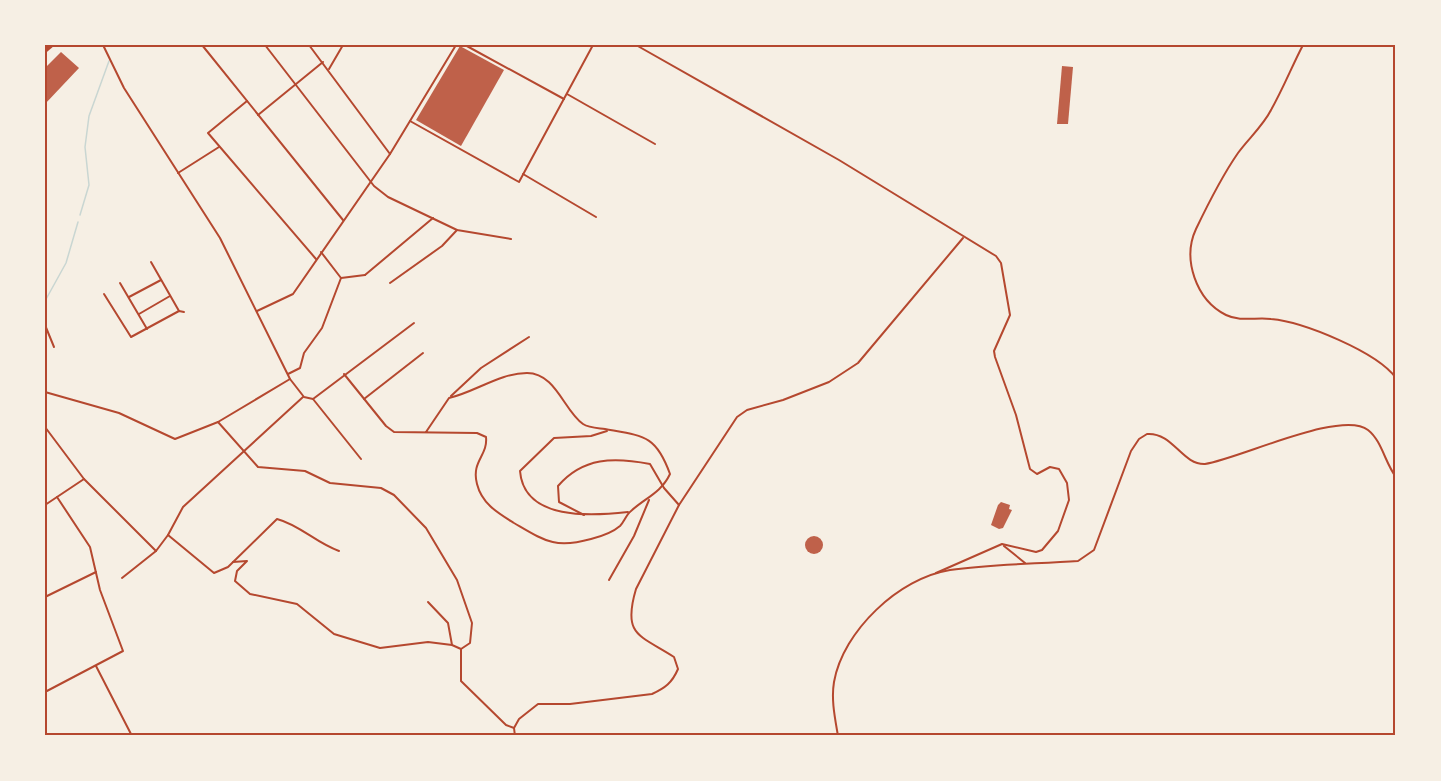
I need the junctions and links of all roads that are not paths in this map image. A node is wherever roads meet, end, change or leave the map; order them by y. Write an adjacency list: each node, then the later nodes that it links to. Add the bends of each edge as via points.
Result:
1 (52, 45): 14 (main road)
2 (103, 45): 26 (street, via 124,88)
3 (202, 45): 13 (street)
4 (212, 45): 13 (street)
5 (266, 45): 17 (street)
6 (309, 45): 15 (street)
7 (343, 45): 16 (street)
8 (456, 45): 22 (street)
9 (465, 45): 19 (street)
10 (593, 45): 18 (street)
11 (636, 45): 33 (street, via 839,160)
12 (1303, 45): 57 (street, via 1271,110 1231,164 1196,231 1191,249 1193,277 1206,298 1225,315 1270,319 1308,328 1376,358)
13 (206, 49): 20 (street)
14 (45, 51)
15 (323, 62): 16 (street); 17 (street)
16 (329, 69): 25 (street)
17 (296, 84): 21 (street); 28 (street)
18 (567, 94): 19 (street); 23 (street)
19 (564, 99): 27 (street)
20 (247, 101): 21 (street); 24 (street, via 208,133)
21 (258, 115): 31 (street)
22 (410, 121): 25 (street); 27 (street, via 519,182)
23 (655, 144)
24 (220, 146): 26 (street); 36 (street)
25 (390, 154): 28 (street)
26 (178, 173): 46 (street, via 220,238)
27 (523, 174): 29 (street)
28 (370, 180): 30 (street, via 388,196); 31 (street)
29 (596, 217)
30 (433, 218): 32 (street); 38 (street, via 365,274)
31 (343, 220): 35 (street)
32 (457, 230): 34 (street); 41 (street, via 442,246)
33 (963, 238): 76 (street, via 858,363 829,382 737,417); 80 (street, via 996,256 1001,263 1010,315 994,351 1030,469 1037,474 1055,466 1069,491 1058,531 1042,550)
34 (511, 239)
35 (321, 252): 36 (street); 38 (street)
36 (316, 260): 46 (street, via 293,294)
37 (151, 262): 39 (street)
38 (341, 278): 55 (street, via 322,328 304,353 300,368)
39 (162, 280): 43 (street); 44 (street)
40 (120, 283): 44 (street)
41 (390, 283)
42 (104, 294): 51 (street, via 131,337)
43 (170, 296): 45 (street); 48 (street)
44 (129, 297): 48 (street)
45 (179, 311): 47 (street); 51 (street)
46 (257, 311): 55 (street)
47 (184, 312)
48 (139, 314): 51 (street)
49 (414, 323): 56 (street)
50 (45, 325): 53 (street)
51 (147, 329)
52 (529, 337): 61 (street, via 481,368)
53 (54, 347)
54 (423, 353): 63 (street)
55 (288, 374): 58 (street)
56 (344, 374): 62 (street); 63 (street)
57 (1396, 378)
58 (290, 379): 60 (street); 64 (street)
59 (45, 392): 64 (street, via 119,413 175,439)
60 (304, 397): 62 (street); 68 (street)
61 (449, 398): 66 (street, via 507,376 529,373 544,378 566,401 573,416 586,426); 67 (street)
62 (313, 399): 69 (street)
63 (364, 399): 67 (street, via 394,432)
64 (218, 422): 68 (street)
65 (45, 427): 71 (street)
66 (610, 430): 72 (street, via 651,439 663,453 670,474); 78 (street, via 591,436 554,438 519,471 521,487 530,498 556,510)
67 (426, 432): 77 (street, via 477,433 486,437 487,446 476,463 483,499 540,538 567,546 619,527)
68 (244, 454): 79 (street, via 183,507); 92 (street, via 258,467 305,471 330,483 381,488 394,495 426,528 457,580 472,623 470,643)
69 (361, 459)
70 (1396, 477): 84 (street, via 1371,432 1356,424 1324,428 1205,464 1193,461 1165,438 1147,434 1131,451 1100,537 1089,556 1078,561)
71 (84, 479): 73 (street); 81 (street)
72 (663, 488): 74 (street); 76 (street); 78 (street, via 650,464 626,459 588,463 558,486 559,502)
73 (57, 497): 75 (street); 85 (street, via 90,547)
74 (649, 498): 77 (street); 88 (street)
75 (45, 504)
76 (679, 505): 95 (street, via 630,607 630,622 642,640 674,657 678,669 673,680 665,689 652,694 538,704)
77 (630, 512): 78 (street)
78 (586, 516)
79 (168, 535): 81 (street); 83 (street, via 214,573)
80 (1002, 544): 84 (street); 86 (street)
81 (156, 551): 87 (street)
82 (339, 551): 83 (street, via 277,519)
83 (233, 562): 91 (street, via 247,561 235,580 250,594 297,604 334,634 380,648 428,642)
84 (1027, 565): 86 (street)
85 (96, 572): 89 (street); 93 (street, via 123,651)
86 (936, 573): 98 (street, via 881,604 841,657 832,695)
87 (122, 578)
88 (609, 580)
89 (45, 597)
90 (428, 603): 91 (street, via 448,622)
91 (453, 645): 92 (street)
92 (461, 649): 95 (street, via 461,681 506,725)
93 (96, 666): 94 (street); 96 (street)
94 (45, 692)
95 (514, 728): 97 (street)
96 (132, 736)
97 (515, 736)
98 (838, 736)

